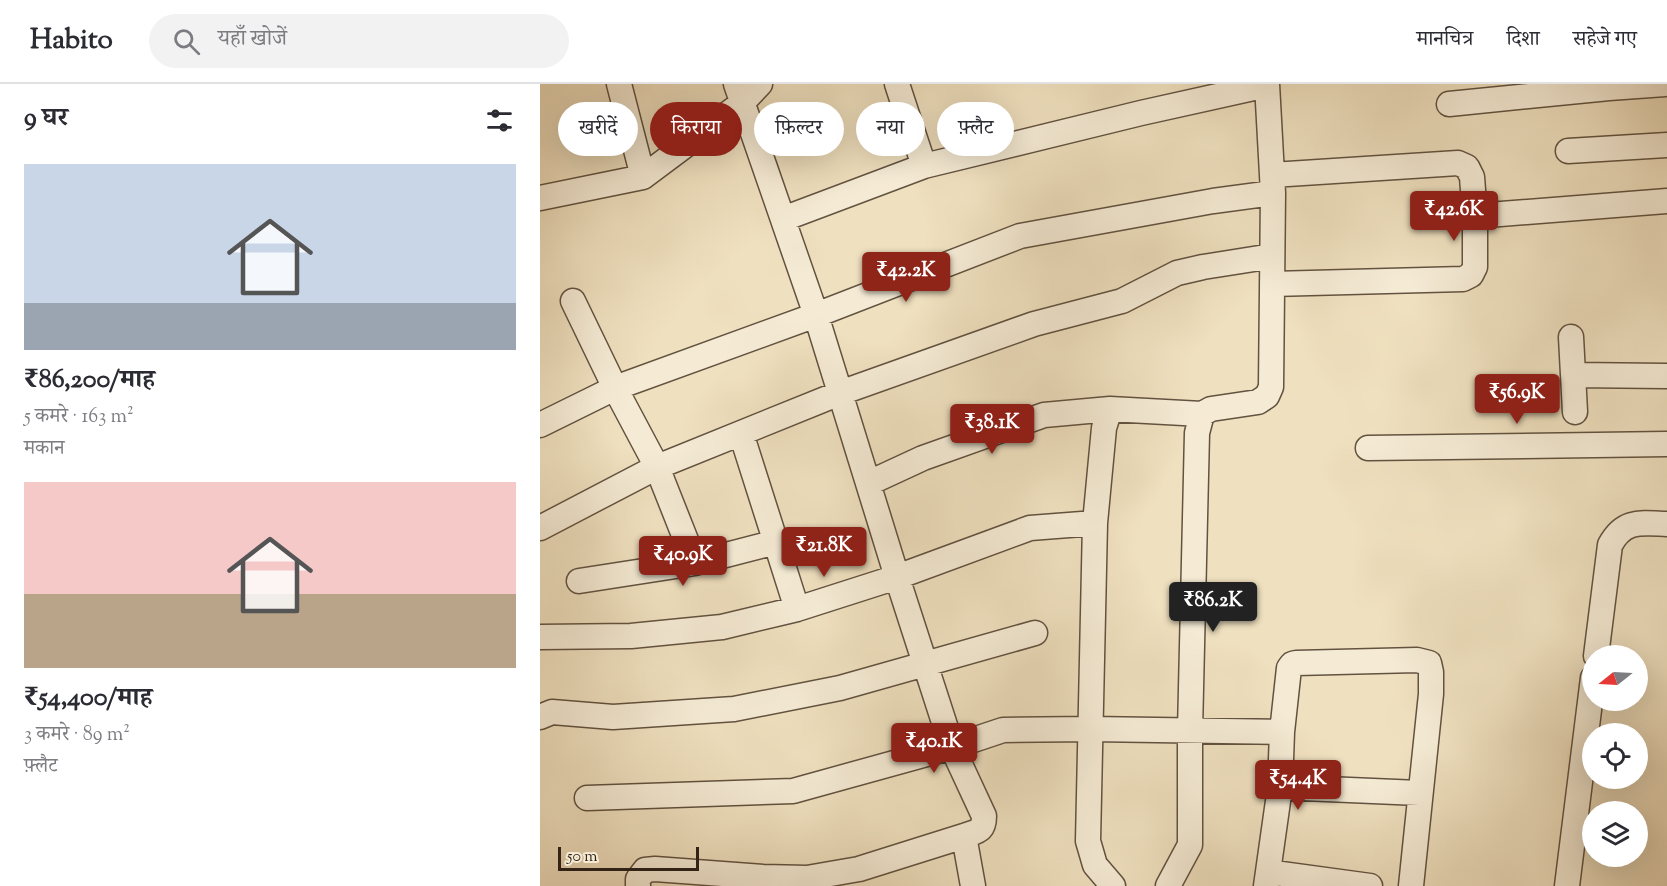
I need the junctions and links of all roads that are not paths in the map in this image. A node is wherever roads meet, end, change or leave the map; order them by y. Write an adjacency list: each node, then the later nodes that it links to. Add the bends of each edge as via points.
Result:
1 (619, 84): 12 (street)
2 (760, 84): 7 (street)
3 (897, 84): 11 (street)
4 (1665, 84): 6 (street)
5 (1267, 85): 11 (street); 13 (street)
6 (1609, 86): 8 (street)
7 (739, 93): 12 (street); 17 (street)
8 (1449, 104)
9 (1667, 145): 10 (street)
10 (1568, 151)
11 (924, 166): 17 (street)
12 (643, 177): 14 (street)
13 (1273, 184): 16 (street, via 1458,163 1464,164 1472,177); 18 (street); 21 (street, via 1213,201 1020,236)
14 (540, 198)
15 (1667, 201): 16 (street)
16 (1475, 216): 19 (street, via 1475,267 1471,276 1463,279)
17 (783, 219): 21 (street)
18 (1272, 256): 19 (street); 26 (street, via 1177,273 1122,301 1034,324)
19 (1272, 284): 29 (street, via 1271,387 1267,396 1258,402 1211,409)
20 (573, 301): 25 (street)
21 (816, 315): 25 (street); 26 (street)
22 (1571, 337): 23 (street)
23 (1573, 375): 24 (street); 28 (street)
24 (1667, 376)
25 (615, 388): 30 (street); 34 (street)
26 (840, 393): 31 (street); 35 (street)
27 (1110, 409): 29 (street); 35 (street, via 1044,415 923,458); 36 (street, via 1104,428)
28 (1575, 412)
29 (1202, 414): 51 (street, via 1197,433)
30 (543, 416)
31 (741, 433): 34 (street); 39 (street)
32 (1667, 444): 33 (street)
33 (1368, 448)
34 (657, 467): 38 (street); 40 (street)
35 (869, 483): 41 (street)
36 (1095, 523): 41 (street, via 1029,528); 50 (street)
37 (1667, 524): 46 (street, via 1631,524 1614,537)
38 (540, 528)
39 (776, 543): 40 (street); 43 (street)
40 (695, 563): 42 (street)
41 (897, 577): 43 (street); 47 (street)
42 (579, 581)
43 (797, 609): 45 (street, via 722,627 631,636)
44 (1035, 633): 47 (street)
45 (540, 637)
46 (1597, 645)
47 (925, 663): 49 (street, via 840,688 734,709 613,717 552,711); 53 (street)
48 (1589, 711): 67 (street)
49 (540, 717)
50 (1091, 729): 51 (street); 53 (street, via 1003,730); 63 (street, via 1088,841 1095,865)
51 (1190, 731): 52 (street); 64 (street, via 1190,845)
52 (1282, 732): 54 (street); 55 (street, via 1292,664 1405,660 1429,663 1431,694)
53 (952, 747): 56 (street, via 793,791); 57 (street, via 984,816 980,830)
54 (1280, 787): 55 (street); 59 (street)
55 (1419, 794): 66 (street)
56 (587, 798)
57 (964, 836): 58 (street); 62 (street)
58 (861, 877): 60 (street)
59 (1267, 879): 65 (street)
60 (764, 882): 61 (street, via 655,869 645,870)
61 (638, 886)
62 (973, 886)
63 (1113, 886)
64 (1168, 886)
65 (1370, 886)
66 (1411, 886)
67 (1567, 886)

